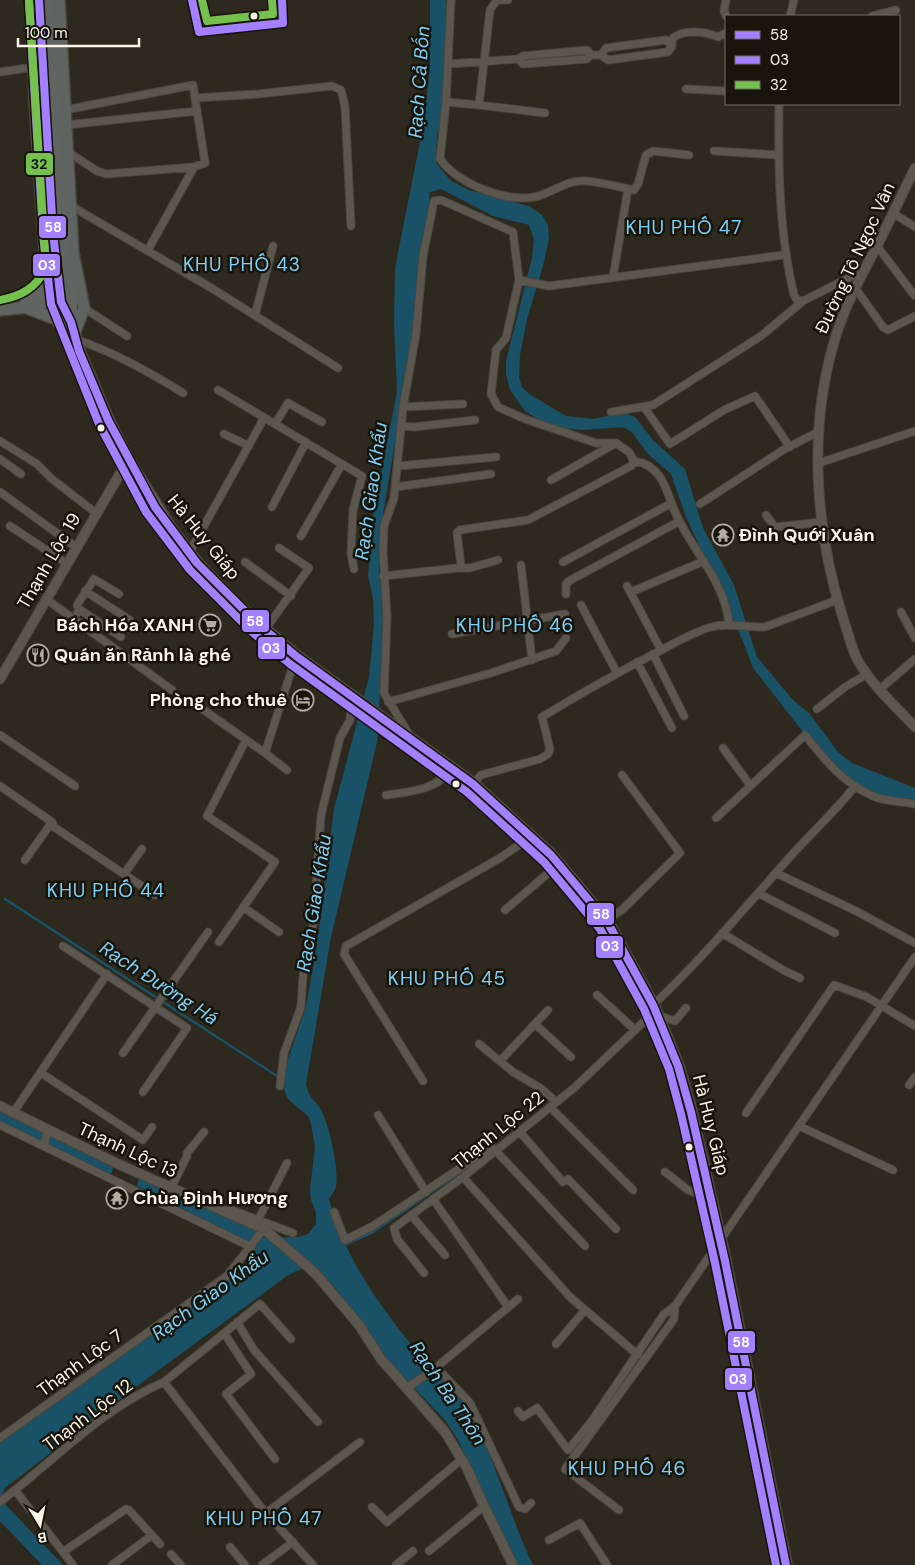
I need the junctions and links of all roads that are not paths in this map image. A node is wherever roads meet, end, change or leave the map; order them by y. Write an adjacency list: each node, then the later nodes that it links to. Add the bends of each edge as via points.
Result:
1 (32, 0): 19 (highway)
2 (39, 0): 42 (main road)
3 (49, 0): 42 (main road)
4 (59, 0): 27 (highway)
5 (451, 0): 18 (street)
6 (498, 0): 7 (street); 17 (street, via 490,6)
7 (508, 0)
8 (726, 0): 11 (street)
9 (794, 0): 12 (street)
10 (896, 10): 13 (street)
11 (726, 15)
12 (790, 15)
13 (876, 15)
14 (725, 33): 15 (street, via 718,37 682,32 672,39)
15 (672, 46): 16 (street, via 666,40 606,48); 16 (street, via 668,52 608,60)
16 (601, 54): 17 (street, via 591,55 586,60 523,64 518,59)
17 (483, 62): 18 (street); 25 (street)
18 (449, 64): 24 (street)
19 (34, 67): 20 (street); 48 (highway, via 46,251)
20 (0, 72)
21 (686, 89): 22 (street)
22 (725, 91)
23 (196, 98): 27 (street, via 193,85); 28 (street); 40 (street, via 332,86 341,90 346,106)
24 (446, 102): 25 (street); 37 (street, via 440,159 473,186 524,198 540,196 582,180)
25 (478, 105): 29 (street)
26 (779, 105): 34 (street)
27 (65, 110): 30 (highway)
28 (197, 111): 30 (street); 35 (street, via 205,163)
29 (545, 113)
30 (66, 125): 32 (highway)
31 (714, 151): 34 (street)
32 (68, 152): 35 (street, via 106,174); 38 (highway)
33 (689, 154): 37 (street, via 653,151 646,156 637,188)
34 (778, 155): 46 (street)
35 (194, 167): 45 (street)
36 (915, 168): 39 (street, Đường Tô Ngọc Vân)
37 (628, 189): 50 (street)
38 (71, 206): 45 (street); 57 (highway, via 73,253)
39 (893, 213): 41 (street); 44 (street, Đường Tô Ngọc Vân)
40 (350, 226)
41 (915, 228)
42 (58, 233): 48 (main road, Hà Huy Giáp); 49 (main road, Hà Huy Giáp)
43 (273, 246): 59 (street)
44 (877, 246): 47 (street, Đường Tô Ngọc Vân); 54 (street)
45 (148, 250): 59 (street)
46 (784, 255): 50 (street); 55 (street, via 794,294)
47 (864, 270): 52 (street, Đường Tô Ngọc Vân); 55 (street)
48 (56, 271): 53 (main road, Hà Huy Giáp); 56 (main road, via 40,294)
49 (67, 277): 53 (main road); 61 (main road, Hà Huy Giáp, via 72,300)
50 (613, 277): 51 (street, via 543,285)
51 (520, 280): 69 (street, via 513,232 441,200 434,201 423,256 411,368); 82 (street, via 506,338 496,350 491,394 498,407 596,443)
52 (856, 289): 60 (street, via 888,330); 78 (street, Đường Tô Ngọc Vân, via 827,368)
53 (59, 293): 56 (main road, Hà Huy Giáp, via 42,304); 61 (main road, Hà Huy Giáp)
54 (914, 295)
55 (803, 301): 70 (street, via 761,336)
56 (20, 307): 58 (main road, Hà Huy Giáp); 64 (main road, Hà Huy Giáp, via 56,319)
57 (84, 308): 62 (street); 63 (highway)
58 (0, 310)
59 (255, 314): 65 (street)
60 (915, 316)
61 (71, 322): 63 (main road, Hà Huy Giáp)
62 (127, 336)
63 (75, 337): 64 (main road, Hà Huy Giáp); 67 (street, via 106,349)
64 (79, 350): 87 (main road, Hà Huy Giáp)
65 (338, 368)
66 (218, 390): 72 (street)
67 (183, 393)
68 (463, 404): 69 (street)
69 (403, 406): 76 (street)
70 (644, 408): 71 (street); 84 (street, via 670,444 724,410 756,396)
71 (611, 412)
72 (264, 418): 75 (street); 83 (street)
73 (475, 420): 76 (street)
74 (322, 422): 75 (street, via 288,403)
75 (275, 424): 81 (street)
76 (401, 426): 91 (street)
77 (915, 431): 89 (street)
78 (820, 432): 84 (street); 89 (street, Đường Tô Ngọc Vân)
79 (224, 434): 83 (street)
80 (0, 441): 100 (street, via 37,464 52,480)
81 (306, 442): 90 (street); 98 (street)
82 (616, 443): 88 (street, via 629,452); 94 (street)
83 (248, 446): 108 (street)
84 (790, 447): 97 (street)
85 (496, 457): 91 (street)
86 (0, 459): 92 (street)
87 (128, 460): 100 (street, Thạnh Lộc 19); 108 (main road, Hà Huy Giáp)
88 (634, 461): 99 (street, via 648,463 655,470); 115 (street, via 631,466 528,520 460,530 457,533 461,566)
89 (819, 463): 103 (street, Đường Tô Ngọc Vân)
90 (342, 464): 105 (street); 116 (street, via 362,476 352,510)
91 (398, 466): 95 (street)
92 (21, 474)
93 (491, 474): 95 (street)
94 (551, 480)
95 (395, 487): 117 (street, via 384,526)
96 (0, 492): 106 (street)
97 (700, 504)
98 (272, 507)
99 (673, 507): 102 (street); 112 (street, via 668,505)
100 (96, 512): 106 (street, Thạnh Lộc 19)
101 (766, 516): 103 (street, via 775,527)
102 (678, 522): 110 (street); 120 (street, via 569,581)
103 (822, 522): 123 (street, Đường Tô Ngọc Vân)
104 (10, 526): 113 (street)
105 (301, 536)
106 (76, 547): 113 (street, Thạnh Lộc 19)
107 (279, 548): 121 (street, via 308,568)
108 (189, 553): 132 (main road, Hà Huy Giáp)
109 (498, 560): 115 (street)
110 (704, 561): 131 (street); 137 (street, via 629,589)
111 (245, 562): 121 (street)
112 (563, 562)
113 (66, 563): 122 (street, Thạnh Lộc 19)
114 (522, 565): 129 (street)
115 (458, 568): 117 (street)
116 (354, 569)
117 (383, 576): 149 (street, via 387,617 384,693)
118 (86, 591): 119 (street, via 94,579); 125 (street, via 77,605); 130 (street)
119 (119, 594)
120 (566, 594)
121 (291, 596): 132 (street)
122 (46, 599): 128 (street); 145 (street, Thạnh Lộc 19)
123 (837, 600): 131 (street, via 765,626); 144 (street, Đường Tô Ngọc Vân, via 854,652)
124 (581, 605): 143 (street)
125 (79, 609): 128 (street); 134 (street)
126 (901, 612): 136 (street)
127 (565, 614): 129 (street)
128 (73, 618): 147 (street)
129 (529, 619): 133 (street); 141 (street)
130 (130, 620)
131 (732, 625): 137 (street, via 712,627)
132 (265, 630): 139 (main road, Hà Huy Giáp)
133 (452, 634)
134 (122, 637)
135 (566, 638): 141 (street, via 556,651)
136 (915, 638)
137 (662, 650): 138 (street)
138 (653, 654): 142 (street); 151 (street)
139 (296, 656): 155 (main road, Hà Huy Giáp); 158 (street); 209 (street, via 301,672 351,709 351,715 340,738 321,815 314,918 303,976 301,1007 284,1053)
140 (915, 659): 146 (street)
141 (532, 660): 149 (street)
142 (637, 662): 143 (street); 153 (street)
143 (616, 673): 162 (street, via 542,717 550,749 548,754 481,775)
144 (867, 674): 146 (street, Đường Tô Ngọc Vân); 150 (street)
145 (0, 679)
146 (880, 689): 152 (street, Đường Tô Ngọc Vân)
147 (172, 690)
148 (181, 700): 156 (street, via 195,704)
149 (388, 702): 155 (street)
150 (817, 709)
151 (684, 716)
152 (915, 727)
153 (672, 728)
154 (0, 735): 165 (street)
155 (407, 735): 159 (main road, Hà Huy Giáp)
156 (246, 740): 158 (street); 179 (street, via 207,816 275,862)
157 (722, 748): 163 (street)
158 (266, 753): 160 (street)
159 (451, 768): 162 (main road, Hà Huy Giáp); 167 (street, via 445,778 425,788)
160 (287, 770)
161 (622, 775): 181 (street, via 680,854 623,909)
162 (473, 784): 171 (main road, Hà Huy Giáp)
163 (750, 785): 166 (street, via 805,735 827,762); 169 (street)
164 (0, 786): 170 (street)
165 (75, 786)
166 (855, 786): 168 (street, via 874,797); 175 (street, Thạnh Lộc 22)
167 (386, 795)
168 (915, 804)
169 (716, 818)
170 (52, 822): 173 (street); 176 (street, via 54,827)
171 (532, 836): 174 (main road, Hà Huy Giáp); 207 (street, via 500,858 346,946 344,954)
172 (142, 849): 176 (street)
173 (25, 860)
174 (559, 864): 180 (street); 181 (main road, Hà Huy Giáp)
175 (776, 873): 177 (street, Thạnh Lộc 22); 187 (street)
176 (124, 874): 178 (street)
177 (758, 893): 184 (street); 185 (street, Thạnh Lộc 22)
178 (155, 895)
179 (243, 907): 183 (street); 186 (street)
180 (505, 910)
181 (606, 921): 197 (main road, Hà Huy Giáp)
182 (208, 932): 193 (street)
183 (278, 932)
184 (835, 933)
185 (722, 934): 191 (street); 197 (street, Thạnh Lộc 22)
186 (219, 942)
187 (915, 943)
188 (63, 946): 190 (street)
189 (915, 957): 194 (street)
190 (108, 974): 193 (street); 205 (street)
191 (800, 978)
192 (598, 995): 200 (street)
193 (158, 1004): 202 (street); 210 (street, via 187,1028)
194 (879, 1007): 199 (street); 214 (street, via 867,998 834,985); 217 (street)
195 (686, 1008): 197 (street, via 675,1021)
196 (548, 1010): 198 (street)
197 (655, 1010): 200 (street, Thạnh Lộc 22); 232 (main road, Hà Huy Giáp, via 678,1066)
198 (535, 1024): 203 (street); 204 (street)
199 (915, 1026)
200 (635, 1030): 211 (street, Thạnh Lộc 22)
201 (480, 1044): 204 (street)
202 (123, 1053)
203 (571, 1057)
204 (500, 1061): 211 (street, via 542,1089)
205 (41, 1073): 213 (street); 218 (street, via 143,1140)
206 (915, 1078): 208 (street)
207 (423, 1080)
208 (909, 1085)
209 (280, 1086)
210 (143, 1092)
211 (553, 1104): 220 (street, Thạnh Lộc 22); 229 (street)
212 (0, 1106): 213 (street, Thạnh Lộc 13)
213 (13, 1112): 219 (street, Thạnh Lộc 13)
214 (746, 1113)
215 (378, 1114): 230 (street)
216 (0, 1125): 222 (street)
217 (798, 1126): 225 (street); 240 (street)
218 (152, 1127)
219 (48, 1130): 222 (street); 228 (street, Thạnh Lộc 13)
220 (518, 1130): 223 (street, Thạnh Lộc 22); 230 (street, Thạnh Lộc 22); 237 (street, via 563,1182 568,1179)
221 (204, 1132): 228 (street, via 187,1153)
222 (44, 1146): 241 (street)
223 (495, 1150): 227 (street, Thạnh Lộc 22); 242 (street)
224 (286, 1163): 236 (street)
225 (894, 1170)
226 (665, 1172): 232 (street, via 688,1190)
227 (463, 1177): 231 (street, Thạnh Lộc 22); 248 (street)
228 (171, 1188): 233 (street, Thạnh Lộc 13)
229 (633, 1190)
230 (426, 1192): 234 (street, Thạnh Lộc 22, via 345,1240)
231 (433, 1199): 235 (street, Thạnh Lộc 22); 247 (street)
232 (711, 1199): 240 (main road, Hà Huy Giáp)
233 (222, 1210): 236 (street, via 227,1208); 238 (street, Thạnh Lộc 13)
234 (334, 1212)
235 (412, 1215): 243 (street); 244 (street, Thạnh Lộc 22, via 394,1228 394,1233)
236 (258, 1220): 239 (street)
237 (616, 1229)
238 (267, 1232): 241 (street, Thạnh Lộc 7); 256 (street, Thạnh Lộc 13, via 315,1273 360,1324 381,1358)
239 (293, 1233)
240 (720, 1241): 246 (street); 288 (main road, Hà Huy Giáp)
241 (251, 1246): 259 (street, Thạnh Lộc 7, via 227,1276)
242 (585, 1246)
243 (445, 1255)
244 (424, 1273)
245 (518, 1299): 247 (street)
246 (675, 1306): 253 (street, via 664,1314); 268 (street, via 674,1319 565,1469)
247 (508, 1307): 254 (street)
248 (585, 1310): 252 (street); 253 (street)
249 (237, 1322): 250 (street, Thạnh Lộc 12); 251 (street, Thạnh Lộc 12, via 260,1304); 258 (street, via 254,1350)
250 (224, 1333): 255 (street, Thạnh Lộc 12); 261 (street, via 251,1374 226,1394)
251 (291, 1339)
252 (556, 1344)
253 (638, 1355): 257 (street, via 568,1450 537,1408 523,1418)
254 (434, 1369): 256 (street); 265 (street, via 470,1404 519,1507 525,1509)
255 (164, 1382): 263 (street, Thạnh Lộc 12, via 145,1390 104,1417); 269 (street)
256 (408, 1387): 262 (street, via 437,1420)
257 (518, 1411)
258 (318, 1422)
259 (0, 1438)
260 (360, 1442): 269 (street)
261 (275, 1459)
262 (462, 1459): 266 (street); 267 (street, via 387,1522)
263 (15, 1490): 264 (street, Thạnh Lộc 12); 277 (street)
264 (0, 1502)
265 (532, 1503)
266 (484, 1506): 276 (street); 286 (street)
267 (372, 1507)
268 (619, 1510)
269 (266, 1513): 272 (street)
270 (152, 1535): 273 (street); 277 (street, via 126,1509); 280 (street)
271 (549, 1540): 287 (street, via 580,1523)
272 (293, 1542): 283 (street); 284 (street)
273 (160, 1544)
274 (230, 1548): 282 (street)
275 (413, 1551): 285 (street)
276 (429, 1551)
277 (63, 1552): 279 (street)
278 (171, 1554): 281 (street)
279 (73, 1565)
280 (112, 1565)
281 (180, 1565)
282 (245, 1565)
283 (262, 1565)
284 (313, 1565)
285 (396, 1565)
286 (513, 1565)
287 (607, 1565)
288 (786, 1565)

